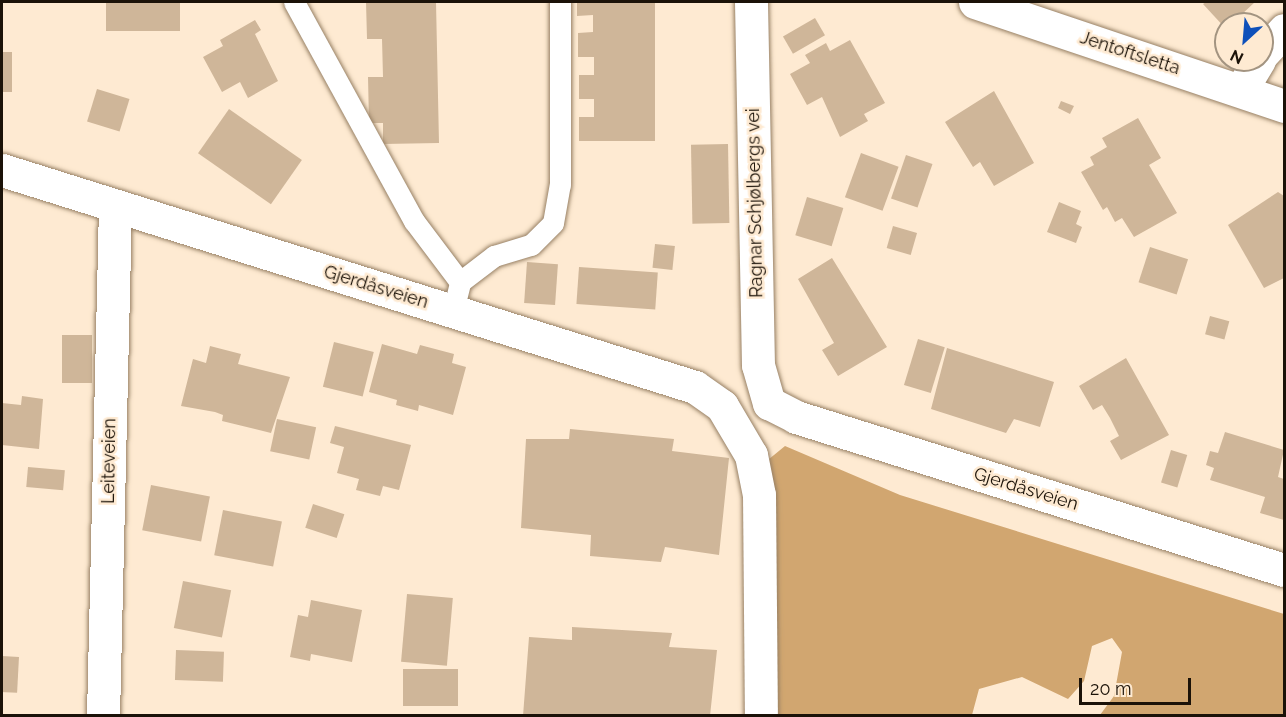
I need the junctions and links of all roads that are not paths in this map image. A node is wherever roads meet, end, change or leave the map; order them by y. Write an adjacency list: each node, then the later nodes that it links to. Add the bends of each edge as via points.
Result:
1 (294, 2): 10 (lane)
2 (560, 2): 10 (lane, via 560,185 553,223 531,245 494,256)
3 (751, 2): 11 (street, Ragnar Schjølbergs vei, via 758,365)
4 (975, 2): 6 (street, Jentoftsletta)
5 (1252, 72): 6 (street)
6 (1241, 90): 7 (street, Jentoftsletta)
7 (1284, 106)
8 (2, 170): 9 (street, Gjerdåsveien)
9 (115, 207): 10 (street, Gjerdåsveien); 13 (street, Leiteveien)
10 (456, 296): 14 (street, Gjerdåsveien, via 695,387 722,406 738,426 759,495)
11 (769, 403): 12 (street, Gjerdåsveien, via 796,417)
12 (1284, 570)
13 (103, 716)
14 (761, 716)

